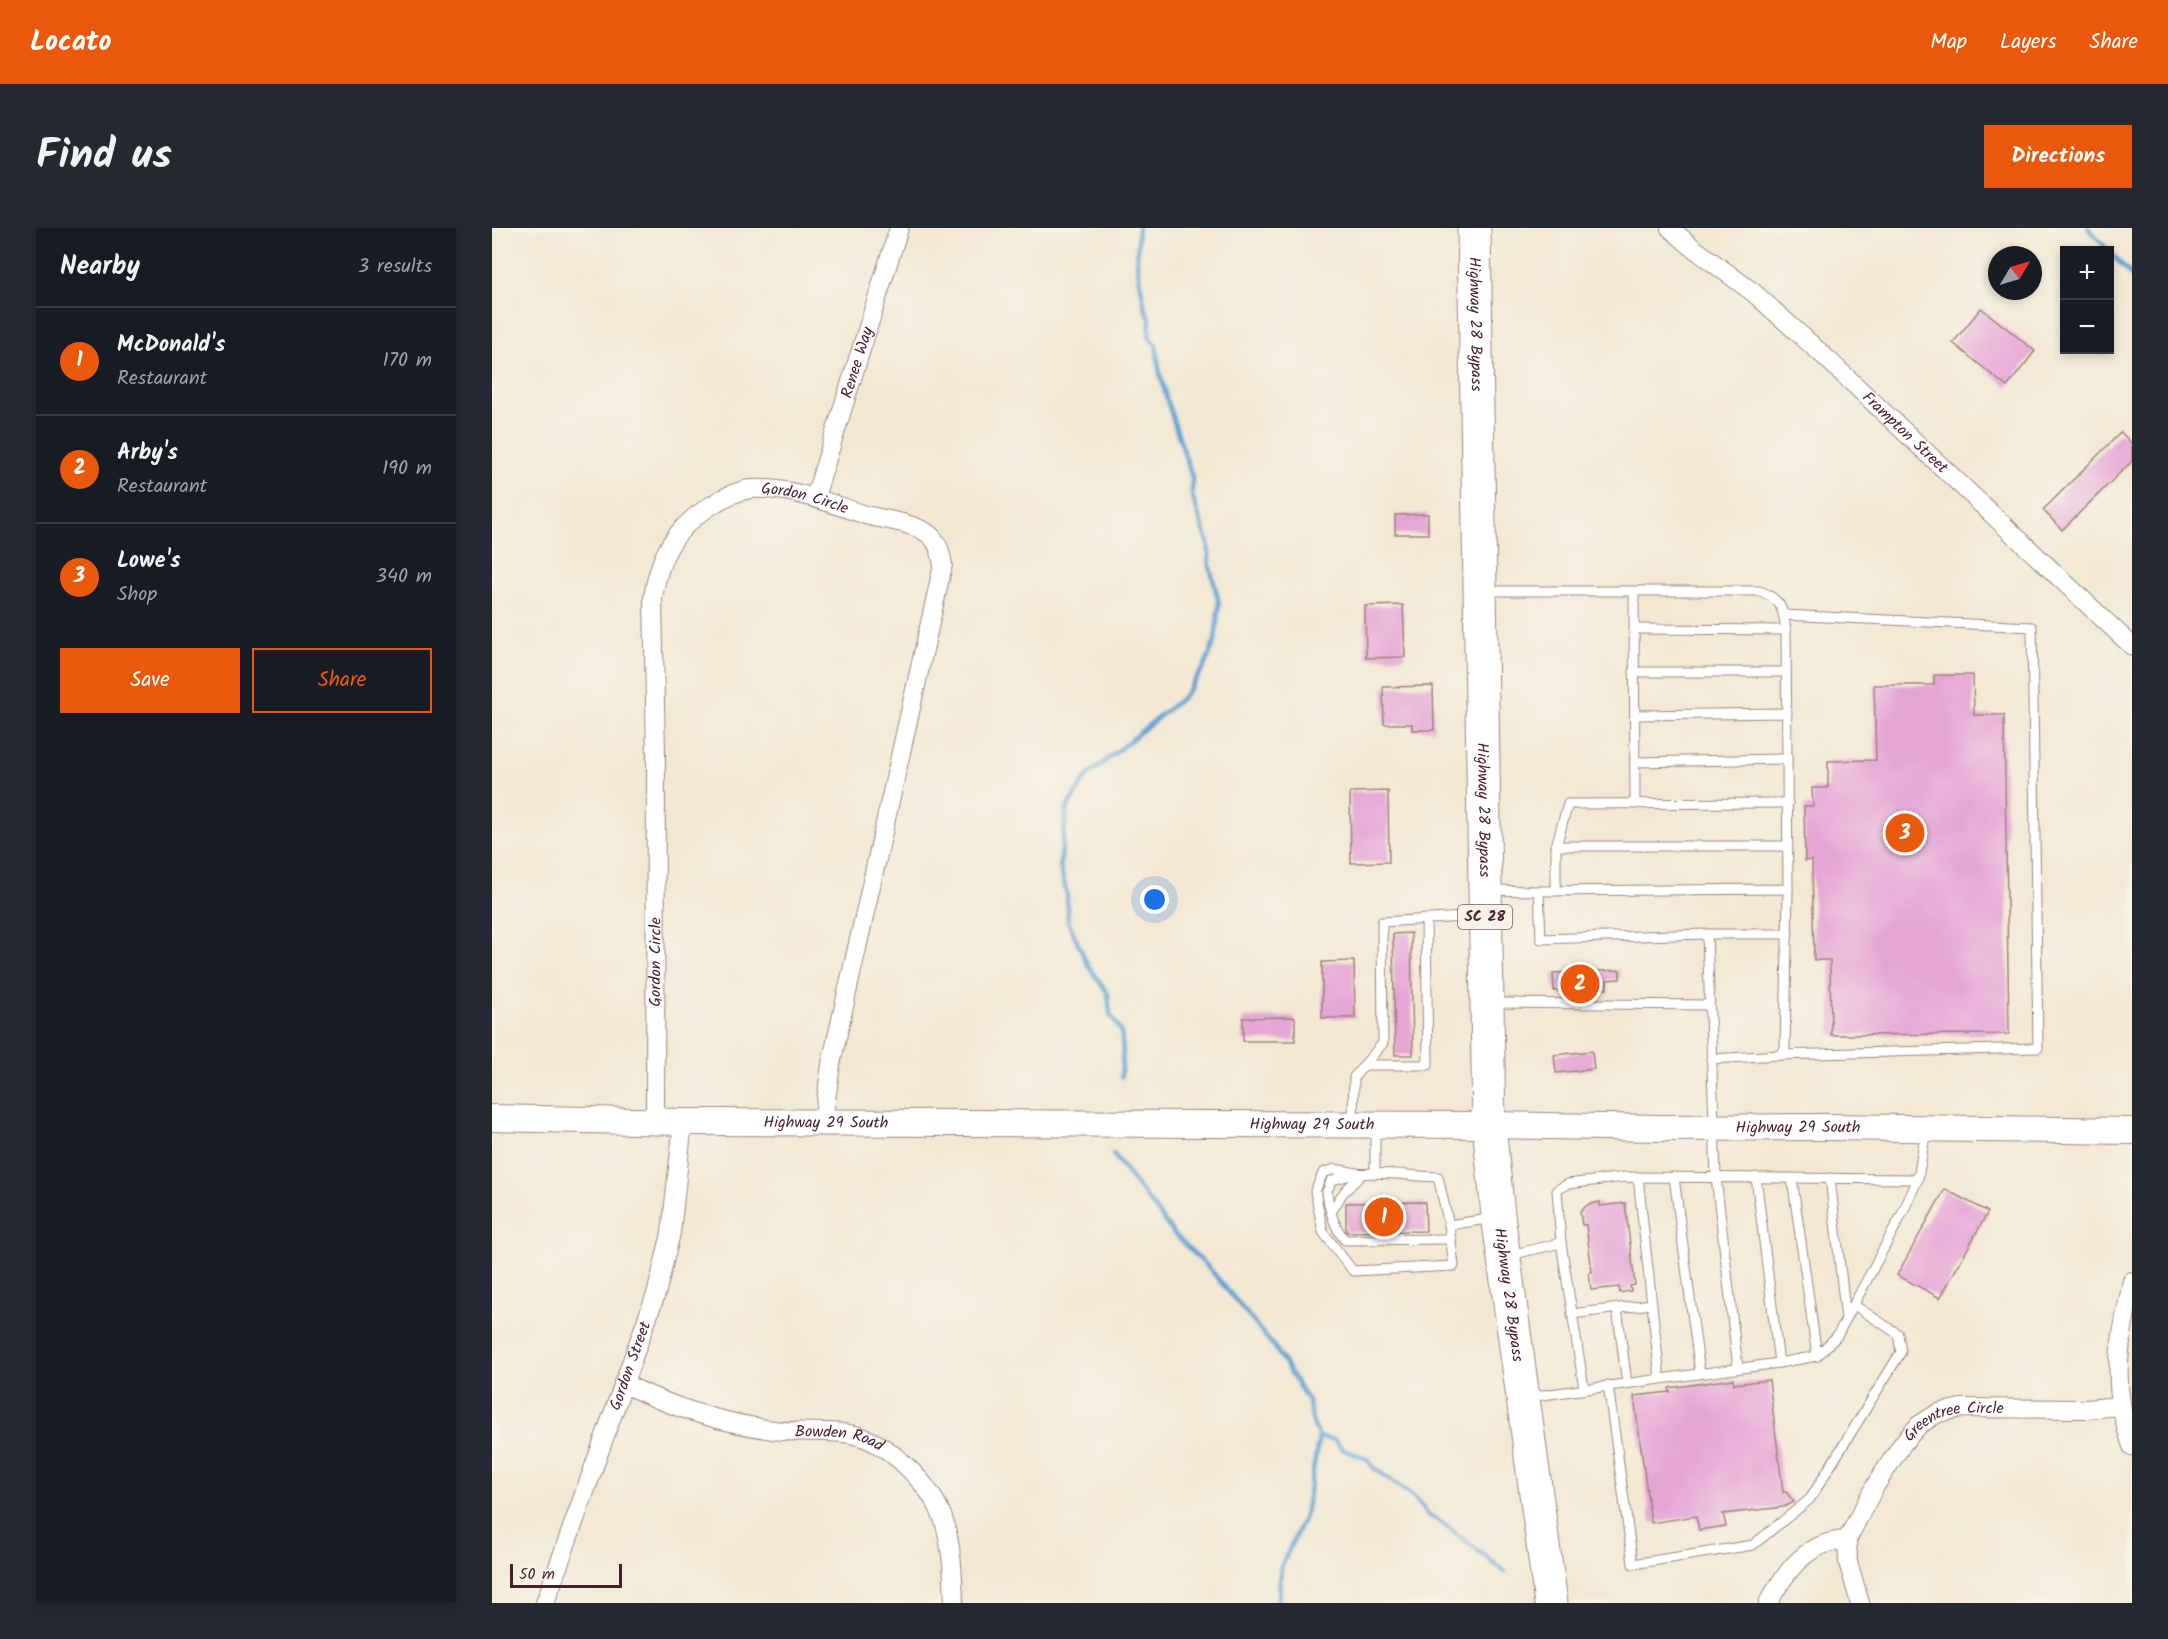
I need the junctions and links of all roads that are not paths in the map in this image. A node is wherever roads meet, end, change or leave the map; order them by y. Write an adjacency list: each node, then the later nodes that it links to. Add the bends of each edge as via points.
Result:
1 (899, 228): 4 (street, Renee Way)
2 (1474, 228): 5 (highway, Highway 28 Bypass / SC 28)
3 (1670, 228): 10 (street, Frampton Street, via 1824,356)
4 (815, 497): 34 (street, Gordon Circle, via 750,489 726,497 681,529 663,556 656,577); 36 (street, Gordon Circle, via 920,529 938,546 943,565 831,1064)
5 (1480, 591): 6 (lane); 24 (highway, Highway 28 Bypass / SC 28)
6 (1634, 592): 7 (lane, via 1760,591 1773,596); 8 (lane)
7 (1784, 615): 9 (lane); 30 (lane, via 2032,627 2038,1048)
8 (1634, 629): 9 (lane); 11 (lane)
9 (1786, 630): 12 (lane)
10 (2132, 646)
11 (1634, 672): 12 (lane); 14 (lane)
12 (1786, 672): 13 (lane)
13 (1787, 713): 14 (lane); 15 (lane)
14 (1635, 715): 16 (lane)
15 (1787, 759): 16 (lane); 17 (lane)
16 (1635, 762): 18 (lane)
17 (1788, 803): 18 (lane); 20 (lane)
18 (1635, 804): 19 (lane, via 1568,804)
19 (1556, 846): 20 (lane); 23 (lane)
20 (1788, 846): 21 (lane)
21 (1788, 889): 23 (lane); 26 (lane)
22 (1539, 891): 23 (lane); 24 (lane); 27 (lane, via 1541,939)
23 (1556, 891)
24 (1485, 903): 25 (lane); 28 (highway, Highway 28 Bypass / SC 28)
25 (1426, 919): 32 (lane, via 1382,922 1383,1043); 32 (lane, via 1428,1065)
26 (1788, 933): 27 (lane); 30 (lane, via 1785,1049)
27 (1707, 934): 29 (lane)
28 (1487, 1003): 29 (lane); 38 (highway, Highway 28 Bypass / SC 28)
29 (1709, 1005): 31 (lane)
30 (1780, 1054): 31 (lane)
31 (1711, 1059): 39 (lane)
32 (1364, 1065): 37 (lane, via 1354,1077)
33 (492, 1118): 34 (main road, Highway 29 South)
34 (655, 1121): 35 (main road, Highway 29 South)
35 (683, 1122): 36 (main road, Highway 29 South); 68 (street, Gordon Street, via 664,1266)
36 (823, 1122): 37 (main road, Highway 29 South)
37 (1364, 1125): 38 (main road, Highway 29 South); 43 (lane)
38 (1489, 1125): 39 (main road, Highway 29 South); 52 (highway, Highway 28 Bypass / SC 28)
39 (1714, 1128): 40 (main road, Highway 29 South); 46 (lane)
40 (1926, 1129): 41 (main road, Highway 29 South); 50 (lane)
41 (2132, 1131)
42 (1362, 1174): 43 (lane); 51 (lane); 51 (lane, via 1331,1181 1328,1203); 54 (lane, via 1335,1169 1323,1173 1315,1191 1323,1232 1353,1271 1454,1266)
43 (1375, 1174): 53 (lane, via 1438,1177)
44 (1638, 1177): 45 (lane); 55 (lane, via 1568,1184 1557,1190); 58 (lane)
45 (1674, 1177): 46 (lane); 66 (lane)
46 (1716, 1177): 47 (lane); 65 (lane)
47 (1756, 1177): 48 (lane); 64 (lane)
48 (1792, 1178): 49 (lane); 63 (lane)
49 (1830, 1178): 50 (lane); 62 (lane)
50 (1918, 1179): 59 (lane)
51 (1332, 1211): 54 (lane, via 1337,1232 1345,1240)
52 (1498, 1218): 53 (lane); 56 (highway, Highway 28 Bypass / SC 28)
53 (1449, 1225): 54 (lane)
54 (1451, 1239)
55 (1561, 1243): 56 (lane); 61 (lane)
56 (1503, 1257): 72 (highway, Highway 28 Bypass / SC 28)
57 (2132, 1281): 73 (street, via 2120,1334)
58 (1652, 1304): 60 (lane); 67 (lane)
59 (1854, 1305): 62 (lane); 70 (lane, via 1898,1334 1901,1352 1810,1499 1753,1545 1633,1564)
60 (1617, 1308): 61 (lane); 69 (lane)
61 (1572, 1314): 71 (lane)
62 (1846, 1319): 63 (lane, via 1837,1336)
63 (1817, 1356): 64 (lane)
64 (1779, 1363): 65 (lane)
65 (1738, 1368): 66 (lane)
66 (1700, 1373): 67 (lane)
67 (1660, 1378): 69 (lane)
68 (623, 1383): 76 (street, Gordon Street); 77 (street, Bowden Road, via 655,1400 700,1414 775,1430 864,1438 896,1456 916,1477 942,1516 952,1558)
69 (1627, 1383): 70 (lane)
70 (1608, 1385): 71 (lane)
71 (1584, 1388): 72 (lane)
72 (1523, 1398): 78 (highway, Highway 28 Bypass / SC 28)
73 (2120, 1406): 74 (street); 75 (street, Greentree Circle, via 1961,1408 1938,1413 1919,1425 1903,1443)
74 (2132, 1446)
75 (1847, 1540): 79 (street, via 1833,1541 1805,1556 1788,1570); 80 (street, via 1848,1562)
76 (545, 1603)
77 (954, 1603)
78 (1551, 1603)
79 (1768, 1603)
80 (1860, 1603)

